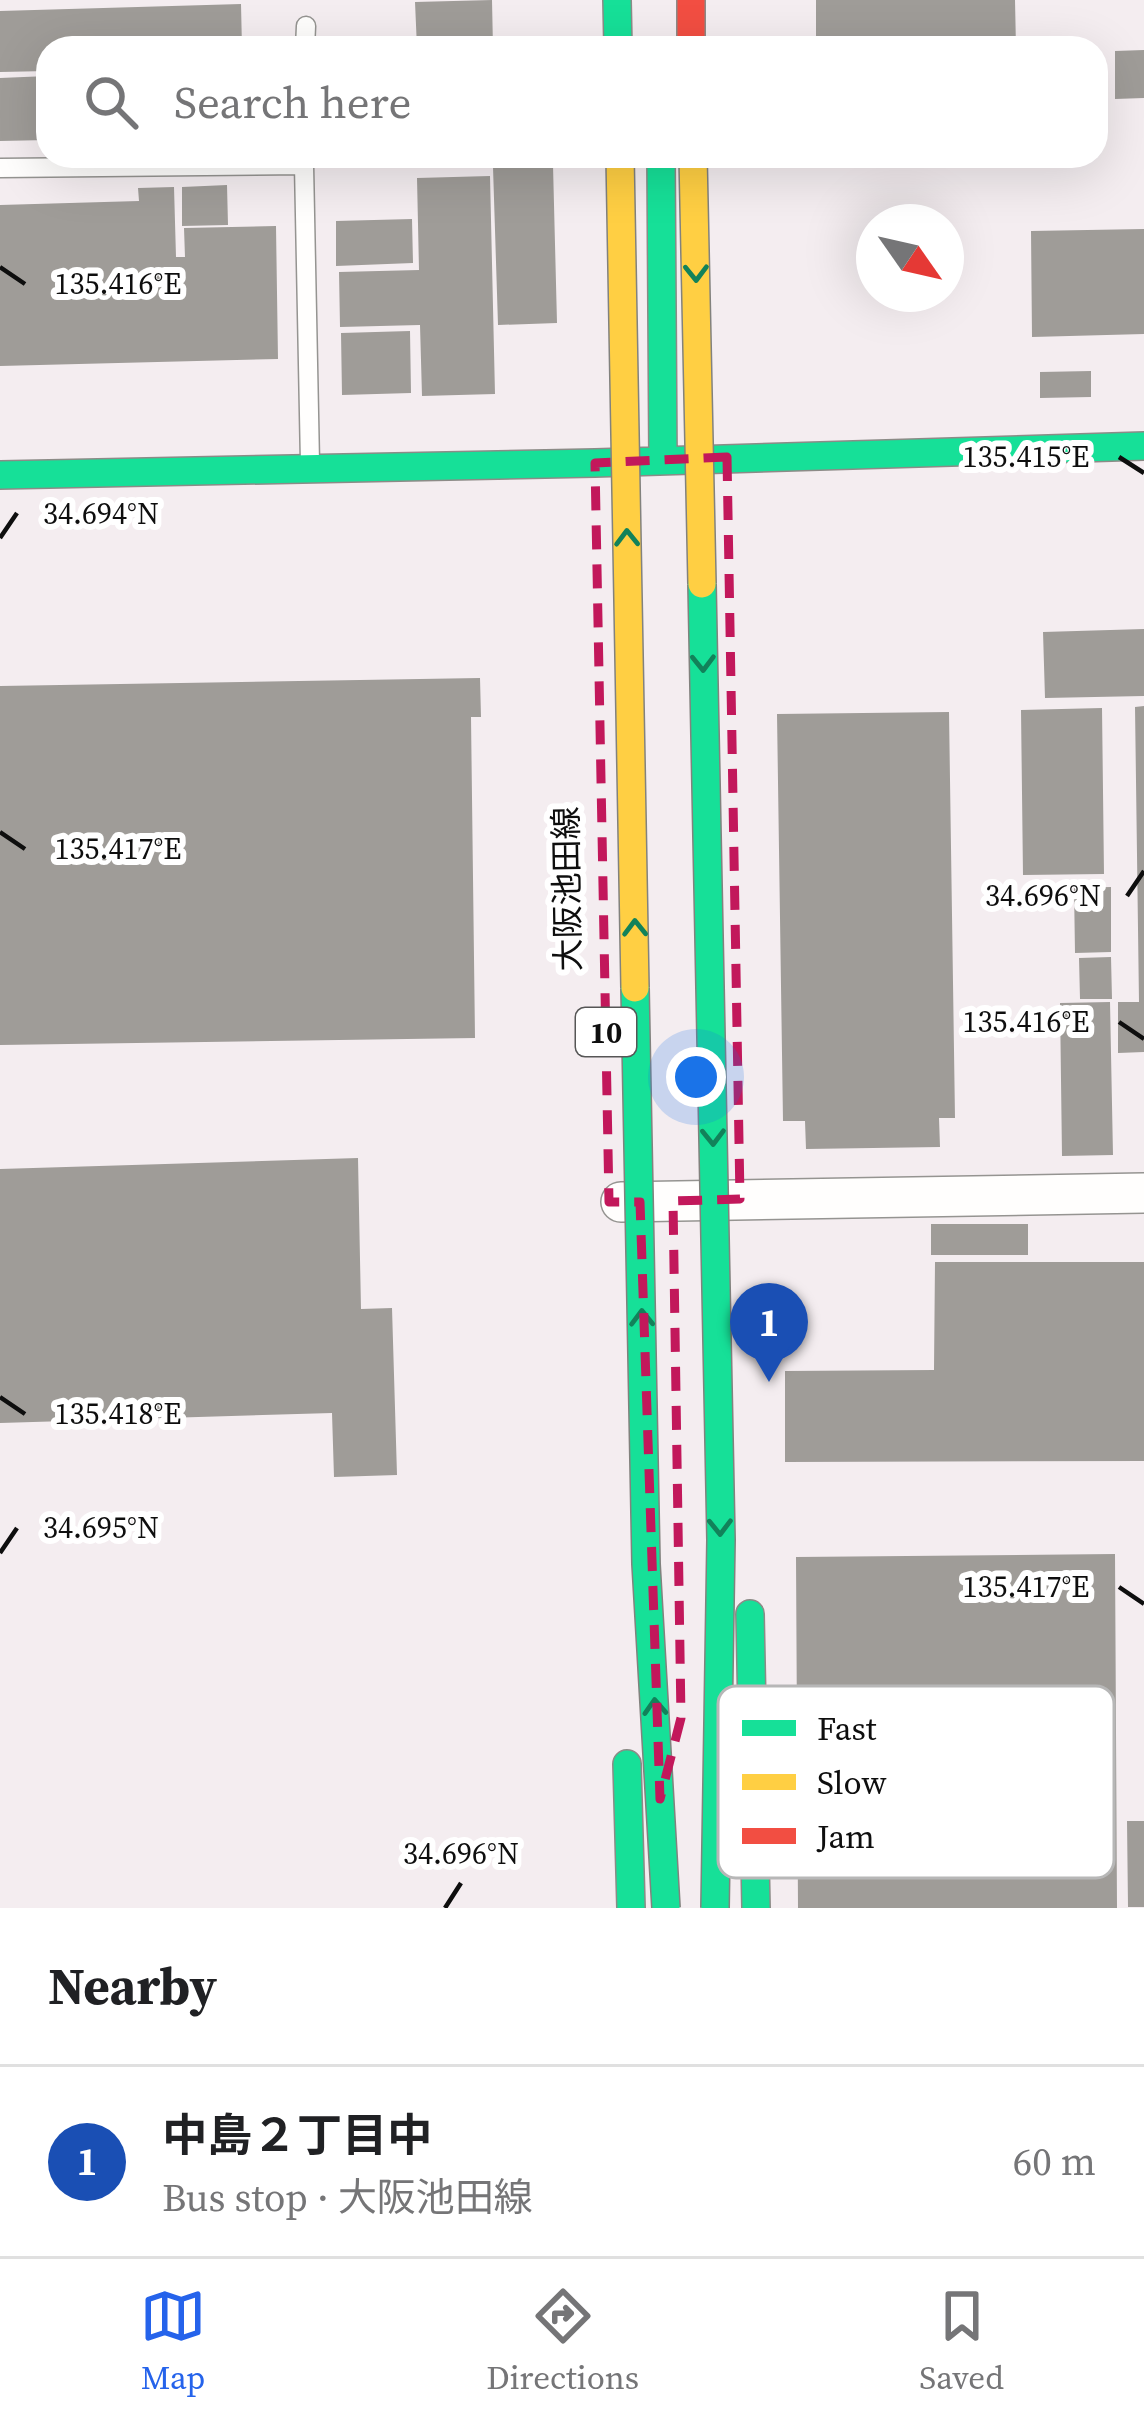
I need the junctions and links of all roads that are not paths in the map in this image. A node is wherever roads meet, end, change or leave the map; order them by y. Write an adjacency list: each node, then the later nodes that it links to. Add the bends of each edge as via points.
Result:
1 (617, 0): 6 (main road)
2 (691, 0): 7 (main road)
3 (716, 0): 8 (main road)
4 (306, 26): 5 (lane)
5 (306, 36)
6 (618, 36)
7 (692, 36)
8 (718, 36)
9 (36, 167): 10 (lane)
10 (0, 168)
11 (304, 168): 19 (lane)
12 (620, 168): 36 (main road, one-way to 12, bridge, via 646,1564)
13 (621, 168): 20 (main road, bridge)
14 (661, 168): 20 (main road)
15 (693, 168): 29 (main road, one-way to 29, bridge)
16 (720, 168): 18 (main road)
17 (1144, 446): 18 (main road)
18 (727, 457): 20 (main road); 24 (main road)
19 (310, 468): 20 (main road, via 595,463); 21 (main road)
20 (660, 472)
21 (0, 475)
22 (673, 1172): 26 (main road)
23 (1144, 1193): 24 (street)
24 (740, 1199): 25 (street); 30 (main road)
25 (609, 1202)
26 (674, 1220)
27 (615, 1389): 28 (main road)
28 (623, 1645)
29 (719, 1686)
30 (751, 1686)
31 (681, 1694): 35 (main road, via 675,1756)
32 (718, 1724): 37 (main road, one-way to 37, bridge)
33 (626, 1738): 35 (main road)
34 (755, 1878): 38 (main road)
35 (631, 1905)
36 (666, 1908)
37 (715, 1908)
38 (756, 1908)

